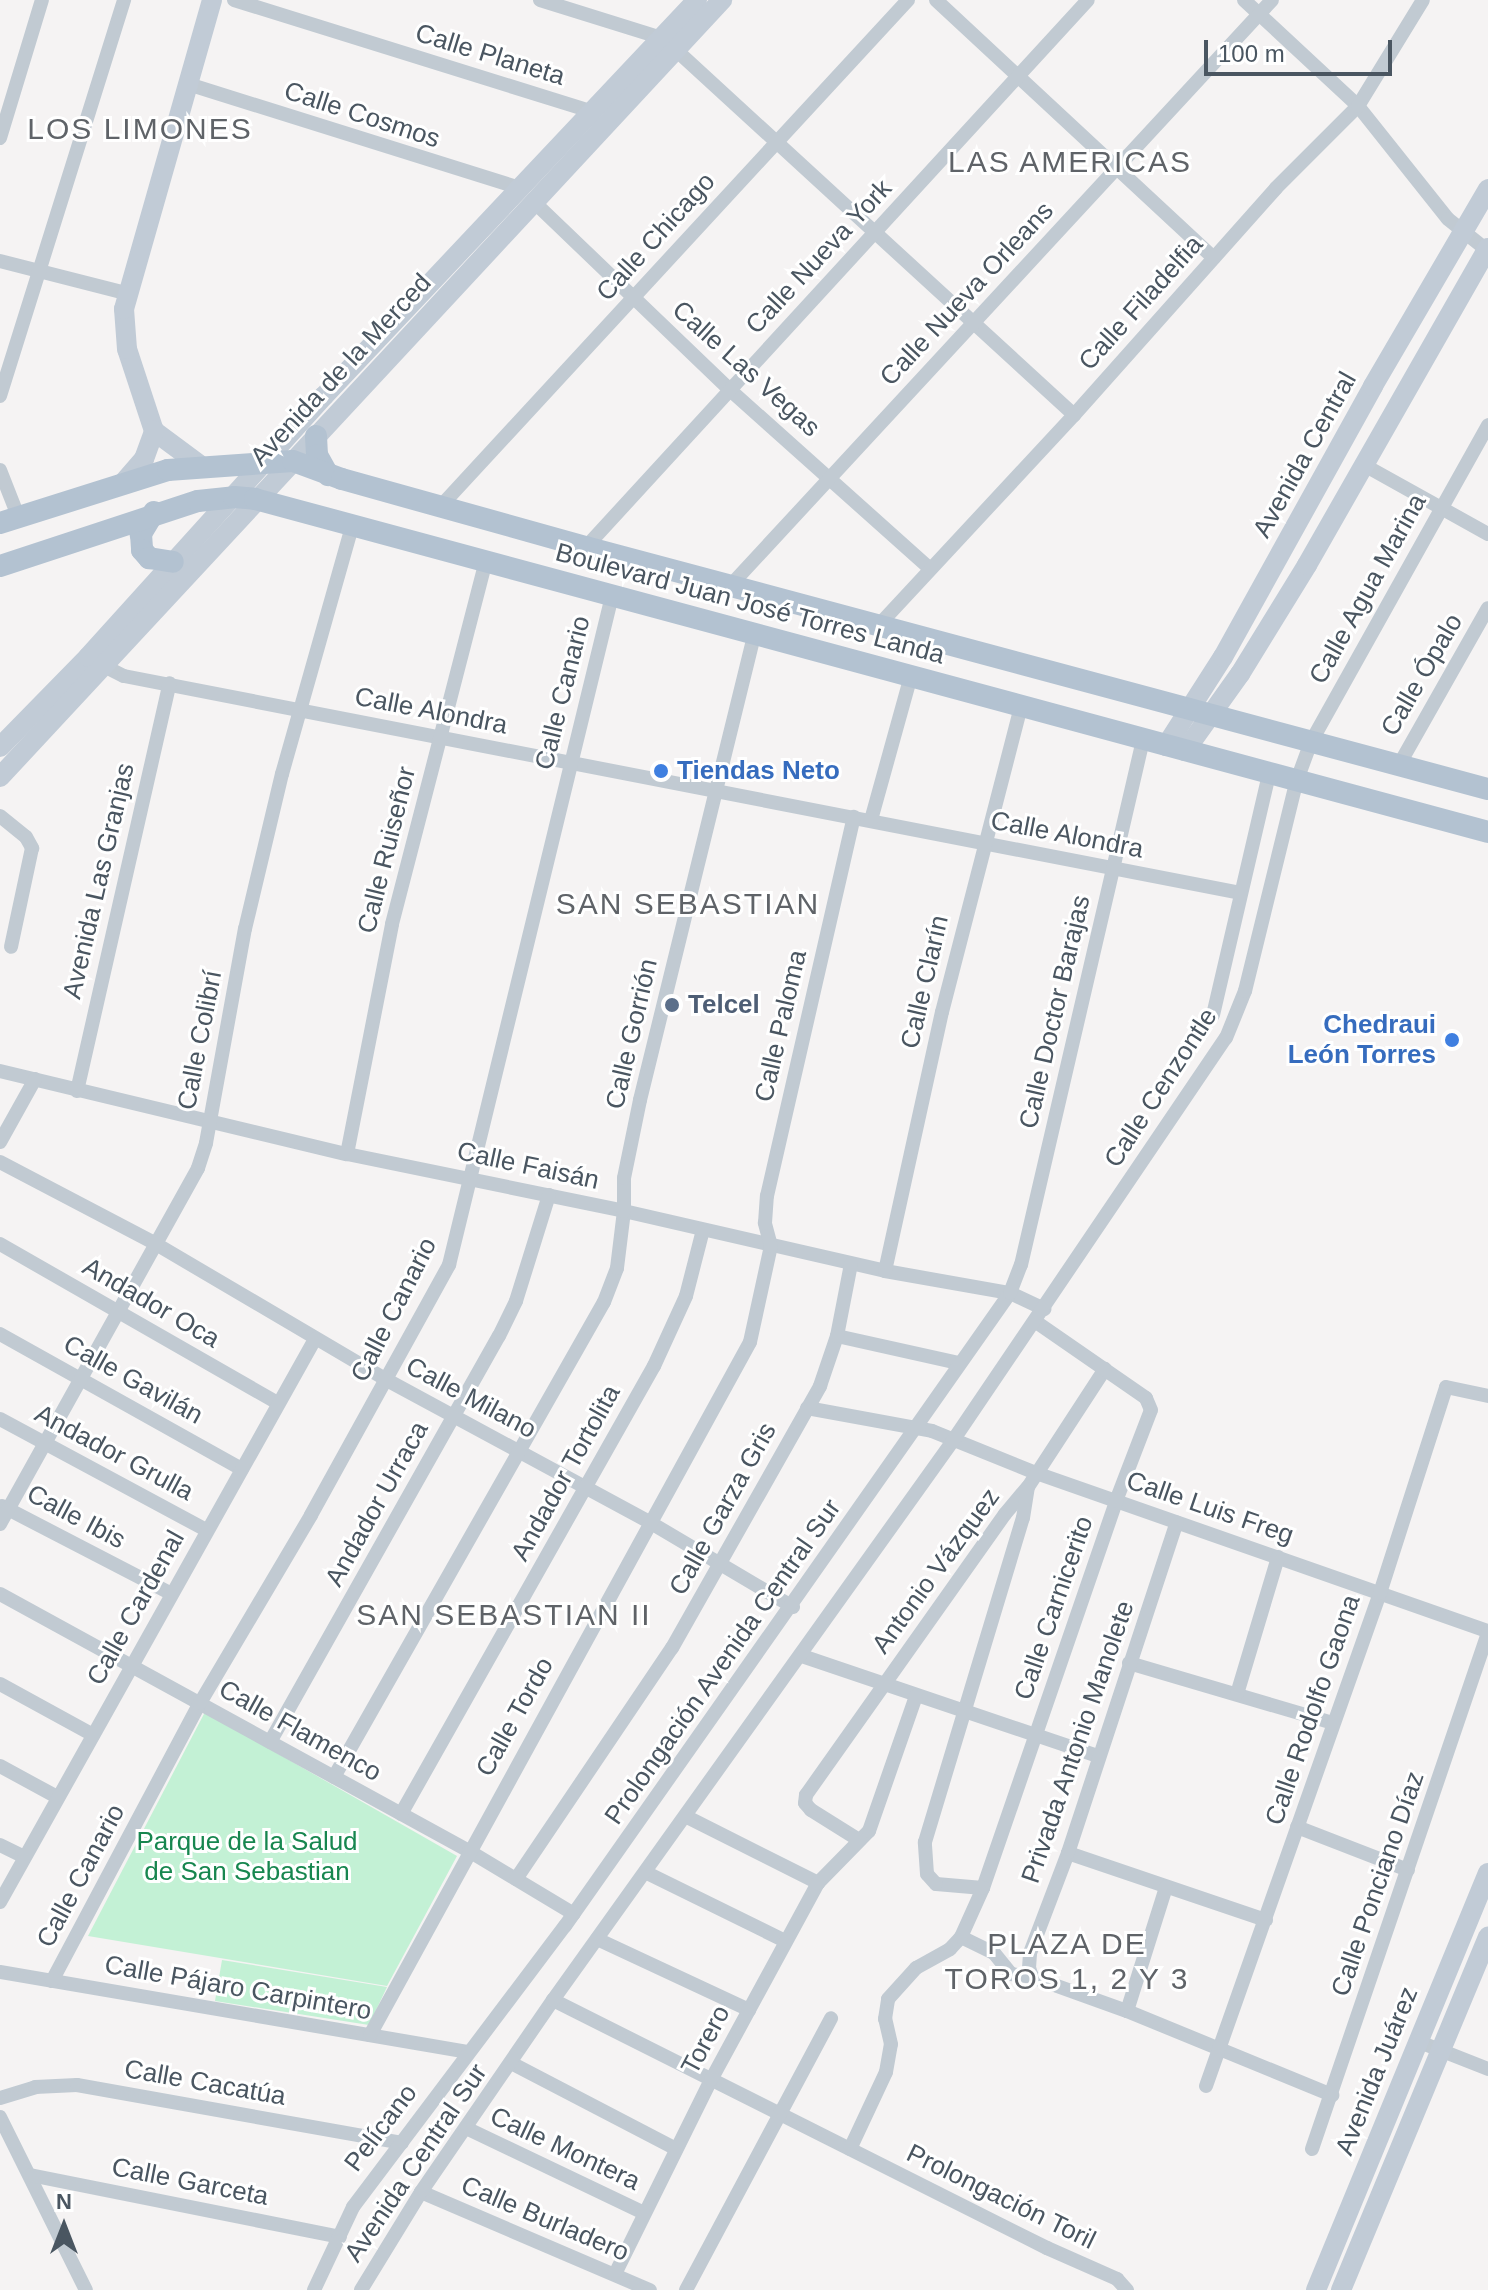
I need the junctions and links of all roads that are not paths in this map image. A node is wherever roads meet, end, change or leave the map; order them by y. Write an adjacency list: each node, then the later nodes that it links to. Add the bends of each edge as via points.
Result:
1 (42, 0): 20 (street)
2 (124, 0): 30 (street)
3 (212, 0): 17 (street)
4 (234, 0): 19 (street, Calle Planeta)
5 (540, 0): 15 (street)
6 (697, 0): 15 (street, Avenida de la Merced)
7 (722, 0): 15 (street, Avenida de la Merced)
8 (908, 0): 21 (street, Calle Chicago)
9 (936, 0): 16 (street)
10 (1088, 0): 16 (street, Calle Nueva York)
11 (1244, 0): 14 (street)
12 (1272, 0): 14 (street, Calle Nueva Orleans)
13 (1423, 0): 18 (street, Calle Filadelfia)
14 (1259, 14): 18 (street); 22 (street, Calle Nueva Orleans)
15 (669, 44): 19 (street, Avenida de la Merced); 21 (street); 24 (street, Avenida de la Merced)
16 (1018, 78): 22 (street); 25 (street, Calle Nueva York)
17 (188, 84): 24 (street, Calle Cosmos); 31 (street)
18 (1358, 106): 26 (street); 28 (street, Calle Filadelfia)
19 (594, 112): 24 (street, Avenida de la Merced)
20 (0, 138)
21 (777, 142): 25 (street); 32 (street, Calle Chicago)
22 (1116, 169): 28 (street); 33 (street, Calle Nueva Orleans)
23 (1488, 189): 26 (street, Avenida Central)
24 (528, 195): 32 (street, Calle Las Vegas); 39 (street, Avenida de la Merced); 41 (street, Avenida de la Merced)
25 (875, 231): 33 (street); 34 (street, Calle Nueva York)
26 (1463, 233): 27 (street); 69 (street, Avenida Central)
27 (1488, 249): 43 (street, Avenida Central)
28 (1214, 258): 36 (street, Calle Filadelfia)
29 (0, 261): 30 (street)
30 (39, 272): 31 (street); 35 (street)
31 (126, 293): 38 (street, via 127,349)
32 (633, 298): 34 (street, Calle Las Vegas); 49 (street, Calle Chicago)
33 (974, 321): 36 (street); 46 (street, Calle Nueva Orleans)
34 (729, 389): 46 (street, Calle Las Vegas); 56 (street, Calle Nueva York)
35 (0, 396)
36 (1074, 415): 60 (street, Calle Filadelfia)
37 (1488, 425): 50 (street, Calle Agua Marina)
38 (154, 431): 42 (street); 47 (street, via 144,459)
39 (316, 436): 40 (street, Avenida de la Merced); 45 (main road, via 317,455)
40 (293, 461): 41 (main road, Boulevard Juan José Torres Landa); 45 (main road, Boulevard Juan José Torres Landa); 48 (street, Avenida de la Merced)
41 (265, 462): 42 (main road, Boulevard Juan José Torres Landa); 48 (street, Avenida de la Merced)
42 (200, 465): 47 (main road, Boulevard Juan José Torres Landa)
43 (1364, 465): 50 (street); 70 (street, Avenida Central)
44 (0, 470): 52 (street)
45 (328, 475): 49 (main road, Boulevard Juan José Torres Landa)
46 (830, 477): 60 (street, Calle Las Vegas); 63 (street, Calle Nueva Orleans)
47 (123, 483): 52 (main road, Boulevard Juan José Torres Landa)
48 (245, 498): 51 (main road, Boulevard Juan José Torres Landa, via 198,501); 53 (main road, Boulevard Juan José Torres Landa); 58 (street, Avenida de la Merced); 68 (street, Avenida de la Merced)
49 (440, 507): 55 (main road, Boulevard Juan José Torres Landa)
50 (1442, 507): 54 (street); 79 (street, Calle Agua Marina)
51 (154, 512): 58 (main road, via 141,534 142,550 149,558); 59 (main road, Boulevard Juan José Torres Landa)
52 (9, 520)
53 (352, 526): 57 (main road, Boulevard Juan José Torres Landa); 74 (street, Calle Colibrí)
54 (1488, 534)
55 (551, 537): 56 (main road, Boulevard Juan José Torres Landa); 61 (main road, via 549,560)
56 (586, 547): 62 (main road, via 575,564); 63 (main road, Boulevard Juan José Torres Landa)
57 (486, 560): 61 (main road, Boulevard Juan José Torres Landa); 76 (street, Calle Ruiseñor)
58 (173, 562): 68 (street, Avenida de la Merced)
59 (0, 566)
60 (929, 568): 66 (street, Calle Filadelfia)
61 (536, 575): 62 (main road, Boulevard Juan José Torres Landa)
62 (575, 586): 64 (main road, Boulevard Juan José Torres Landa)
63 (730, 586): 66 (main road, Boulevard Juan José Torres Landa)
64 (612, 596): 67 (main road, Boulevard Juan José Torres Landa); 81 (street, Calle Canario)
65 (1488, 608): 82 (street, Calle Ópalo)
66 (878, 626): 75 (main road, Boulevard Juan José Torres Landa)
67 (754, 636): 71 (main road, Boulevard Juan José Torres Landa); 88 (street, Calle Gorrión)
68 (96, 662): 72 (street, Calle Alondra, via 124,676); 78 (street, Avenida de la Merced); 84 (street, Avenida de la Merced)
69 (1219, 663): 70 (street); 75 (street, Avenida Central)
70 (1240, 674): 75 (street, Avenida Central)
71 (911, 676): 73 (main road, Boulevard Juan José Torres Landa); 91 (street)
72 (170, 683): 74 (street, Calle Alondra); 100 (street, Avenida Las Granjas)
73 (1021, 707): 77 (main road, Boulevard Juan José Torres Landa); 93 (street, Calle Clarín)
74 (303, 709): 76 (street, Calle Alondra); 101 (street, Calle Colibrí, via 245,929)
75 (1200, 714): 79 (main road, Boulevard Juan José Torres Landa); 80 (street, Avenida Central)
76 (441, 737): 81 (street, Calle Alondra); 103 (street, Calle Ruiseñor, via 392,924)
77 (1143, 740): 80 (main road, Boulevard Juan José Torres Landa); 94 (street, Calle Doctor Barajas)
78 (0, 747)
79 (1309, 747): 82 (main road, Boulevard Juan José Torres Landa); 85 (street, Calle Agua Marina); 86 (main road, via 1433,786)
80 (1176, 748): 83 (main road, Boulevard Juan José Torres Landa)
81 (570, 763): 88 (street, Calle Alondra); 105 (street, Calle Canario)
82 (1399, 765): 86 (main road, Boulevard Juan José Torres Landa)
83 (1269, 774): 85 (main road, Boulevard Juan José Torres Landa); 95 (street, Calle Cenzontle)
84 (0, 777)
85 (1297, 780): 92 (main road, Boulevard Juan José Torres Landa); 114 (street, Calle Cenzontle, via 1233,1025)
86 (1459, 781): 87 (main road, Boulevard Juan José Torres Landa)
87 (1487, 787)
88 (715, 790): 90 (street, Calle Alondra); 107 (street, Calle Gorrión, via 640,1100 624,1178)
89 (0, 816): 96 (street, via 32,848)
90 (854, 817): 91 (street, Calle Alondra); 111 (street, Calle Paloma, via 767,1196 765,1223)
91 (871, 820): 93 (street, Calle Alondra)
92 (1488, 832)
93 (984, 842): 94 (street, Calle Alondra); 113 (street, Calle Clarín)
94 (1113, 868): 95 (street, Calle Alondra); 114 (street, Calle Doctor Barajas, via 1021,1265)
95 (1240, 893): 97 (street, Calle Cenzontle)
96 (11, 947)
97 (1213, 1015)
98 (0, 1071): 99 (street, Calle Faisán)
99 (35, 1079): 100 (street, Calle Faisán); 102 (street)
100 (77, 1091): 101 (street, Calle Faisán)
101 (208, 1124): 103 (street, Calle Faisán); 110 (street, Calle Colibrí, via 198,1168)
102 (0, 1142)
103 (347, 1154): 105 (street, Calle Faisán)
104 (0, 1162): 110 (street, Calle Milano)
105 (473, 1179): 106 (street, Calle Faisán); 122 (street, Calle Canario, via 449,1265)
106 (549, 1195): 107 (street, Calle Faisán); 126 (street, Andador Urraca, via 516,1301)
107 (624, 1211): 108 (street, Calle Faisán); 130 (street, Calle Gorrión, via 617,1268 604,1302)
108 (703, 1230): 111 (street, Calle Faisán); 134 (street, Andador Tortolita, via 673,1328)
109 (0, 1244): 115 (street, Andador Oca)
110 (156, 1244): 115 (street, Calle Colibrí); 118 (street, Calle Milano)
111 (771, 1246): 112 (street, Calle Faisán); 138 (street, Calle Tordo, via 750,1342)
112 (851, 1264): 113 (street, Calle Faisán); 117 (street, Calle Garza Gris)
113 (885, 1271): 114 (street, Calle Faisán)
114 (1029, 1305): 119 (street, Prolongación Avenida Central Sur); 120 (street, Calle Carnicerito); 128 (street, Prolongación Avenida Central Sur)
115 (116, 1311): 121 (street, Calle Colibrí); 124 (street, Andador Oca)
116 (0, 1334): 121 (street, Calle Gavilán)
117 (837, 1336): 119 (street); 125 (street, Calle Garza Gris)
118 (315, 1339): 122 (street, Calle Milano); 124 (street, Calle Cardenal)
119 (959, 1363): 128 (street, Prolongación Avenida Central Sur)
120 (1105, 1369): 132 (street, Antonio Vázquez); 135 (street, Calle Carnicerito, via 1146,1398 1151,1410)
121 (80, 1378): 129 (street, Calle Colibrí); 131 (street, Calle Gavilán)
122 (385, 1379): 126 (street, Calle Milano); 155 (street, Calle Canario, via 288,1557)
123 (1488, 1396): 143 (street, Calle Rodolfo Gaona, via 1446,1387)
124 (278, 1403): 131 (street, Calle Cardenal)
125 (807, 1408): 128 (street, Calle Luis Freg); 142 (street, Calle Garza Gris)
126 (454, 1416): 130 (street, Calle Milano); 160 (street, Andador Urraca)
127 (0, 1419): 129 (street, Andador Grulla)
128 (936, 1434): 132 (street, Calle Luis Freg); 146 (street, Prolongación Avenida Central Sur); 148 (street, Prolongación Avenida Central Sur)
129 (44, 1443): 136 (street, Calle Colibrí); 140 (street, Andador Grulla)
130 (521, 1452): 134 (street, Calle Milano); 163 (street, Calle Gorrión)
131 (242, 1469): 140 (street, Calle Cardenal)
132 (1036, 1473): 133 (street, Antonio Vázquez); 135 (street, Calle Luis Freg)
133 (1028, 1487): 152 (street, Antonio Vázquez); 156 (street)
134 (586, 1488): 138 (street, Calle Milano); 165 (street, Andador Tortolita)
135 (1116, 1501): 137 (street, Calle Luis Freg); 159 (street, Calle Carnicerito)
136 (4, 1507): 139 (street, Calle Colibrí); 145 (street, Calle Ibis)
137 (1177, 1522): 141 (street, Calle Luis Freg); 149 (street, Privada Antonio Manolete)
138 (651, 1523): 142 (street, Calle Milano); 170 (street, Calle Tordo)
139 (0, 1524)
140 (206, 1530): 145 (street, Calle Cardenal)
141 (1278, 1557): 143 (street, Calle Luis Freg); 153 (street)
142 (721, 1563): 146 (street, Calle Milano); 176 (street, Calle Garza Gris, via 658,1669)
143 (1380, 1593): 147 (street, Calle Luis Freg); 157 (street, Calle Rodolfo Gaona)
144 (0, 1594): 150 (street, Calle Flamenco)
145 (172, 1594): 150 (street, Calle Cardenal)
146 (793, 1607): 181 (street, Prolongación Avenida Central Sur)
147 (1488, 1632): 173 (street, Calle Ponciano Díaz)
148 (802, 1656): 152 (street); 166 (street, Prolongación Avenida Central Sur)
149 (1129, 1663): 153 (street); 161 (street, Privada Antonio Manolete)
150 (132, 1666): 155 (street, Calle Flamenco); 158 (street, Calle Cardenal)
151 (0, 1684): 158 (street)
152 (884, 1684): 154 (street); 168 (street, Antonio Vázquez, via 804,1799 811,1810)
153 (1237, 1694): 157 (street)
154 (916, 1696): 156 (street); 168 (street, Torero, via 878,1811)
155 (200, 1703): 160 (street, Calle Flamenco); 189 (street, Calle Canario)
156 (963, 1713): 159 (street); 179 (street, via 923,1860 936,1884)
157 (1333, 1723): 167 (street, Calle Rodolfo Gaona)
158 (93, 1735): 164 (street, Calle Cardenal)
159 (1036, 1735): 161 (street); 179 (street, Calle Carnicerito)
160 (270, 1742): 163 (street, Calle Flamenco)
161 (1097, 1756): 171 (street, Privada Antonio Manolete)
162 (0, 1766): 164 (street)
163 (334, 1777): 165 (street, Calle Flamenco)
164 (57, 1797): 172 (street, Calle Cardenal)
165 (401, 1814): 170 (street, Calle Flamenco)
166 (687, 1817): 174 (street, Prolongación Avenida Central Sur); 177 (street)
167 (1297, 1827): 173 (street); 182 (street, Calle Rodolfo Gaona)
168 (859, 1840): 177 (street, Torero)
169 (0, 1845): 172 (street)
170 (469, 1851): 176 (street, Calle Flamenco); 194 (street, Calle Tordo)
171 (1068, 1853): 178 (street); 188 (street, Privada Antonio Manolete, via 1030,1953)
172 (23, 1856): 180 (street, Calle Cardenal)
173 (1408, 1870): 203 (street, Calle Ponciano Díaz)
174 (647, 1873): 185 (street, Prolongación Avenida Central Sur); 186 (street)
175 (1488, 1873): 195 (street, Avenida Juárez)
176 (516, 1879): 181 (street, Calle Flamenco)
177 (818, 1883): 186 (street, Torero)
178 (1166, 1887): 182 (street); 192 (street)
179 (983, 1888): 184 (street, Calle Carnicerito)
180 (0, 1902)
181 (574, 1914): 198 (street, Prolongación Avenida Central Sur)
182 (1266, 1920): 196 (street, Calle Rodolfo Gaona)
183 (1488, 1936): 197 (street, Avenida Juárez)
184 (961, 1937): 188 (street, via 994,1953 1011,1974); 210 (street, via 916,1968 888,1999 886,2072)
185 (597, 1939): 190 (street, Prolongación Avenida Central Sur); 191 (street)
186 (785, 1941): 191 (street, Torero)
187 (0, 1972): 189 (street, Calle Pájaro Carpintero)
188 (1032, 1977): 192 (street)
189 (52, 1981): 194 (street, Calle Pájaro Carpintero)
190 (553, 2000): 199 (street, Prolongación Avenida Central Sur); 201 (street, Prolongación Toril)
191 (749, 2010): 201 (street, Torero)
192 (1127, 2011): 196 (street)
193 (831, 2018): 205 (street)
194 (370, 2035): 198 (street, Calle Pájaro Carpintero)
195 (1417, 2041): 197 (street); 223 (street, Avenida Juárez)
196 (1222, 2048): 202 (street, Calle Rodolfo Gaona); 203 (street)
197 (1439, 2050): 200 (street); 224 (street, Avenida Juárez)
198 (467, 2052): 208 (street, Pelícano)
199 (511, 2063): 207 (street, Avenida Central Sur); 209 (street)
200 (1488, 2069)
201 (711, 2080): 205 (street, Prolongación Toril); 209 (street, Torero)
202 (1206, 2086)
203 (1332, 2095): 211 (street, Calle Ponciano Díaz)
204 (0, 2098): 208 (street, Calle Cacatúa, via 35,2087 77,2085)
205 (778, 2113): 210 (street, Prolongación Toril); 221 (street)
206 (0, 2117): 212 (street)
207 (466, 2128): 213 (street, Avenida Central Sur); 214 (street, Calle Montera)
208 (402, 2143): 215 (street, Pelícano, via 353,2207)
209 (676, 2149): 214 (street, Torero)
210 (850, 2149): 222 (street, Prolongación Toril, via 1117,2279)
211 (1312, 2149)
212 (30, 2175): 215 (street, Calle Garceta); 217 (street)
213 (421, 2192): 216 (street, Calle Burladero); 219 (street, Avenida Central Sur)
214 (644, 2213): 216 (street, Torero)
215 (340, 2237): 218 (street, Pelícano)
216 (615, 2274): 220 (street, Calle Burladero)
217 (86, 2290)
218 (314, 2290)
219 (361, 2290)
220 (650, 2290)
221 (686, 2290)
222 (1127, 2290)
223 (1316, 2290)
224 (1341, 2290)

